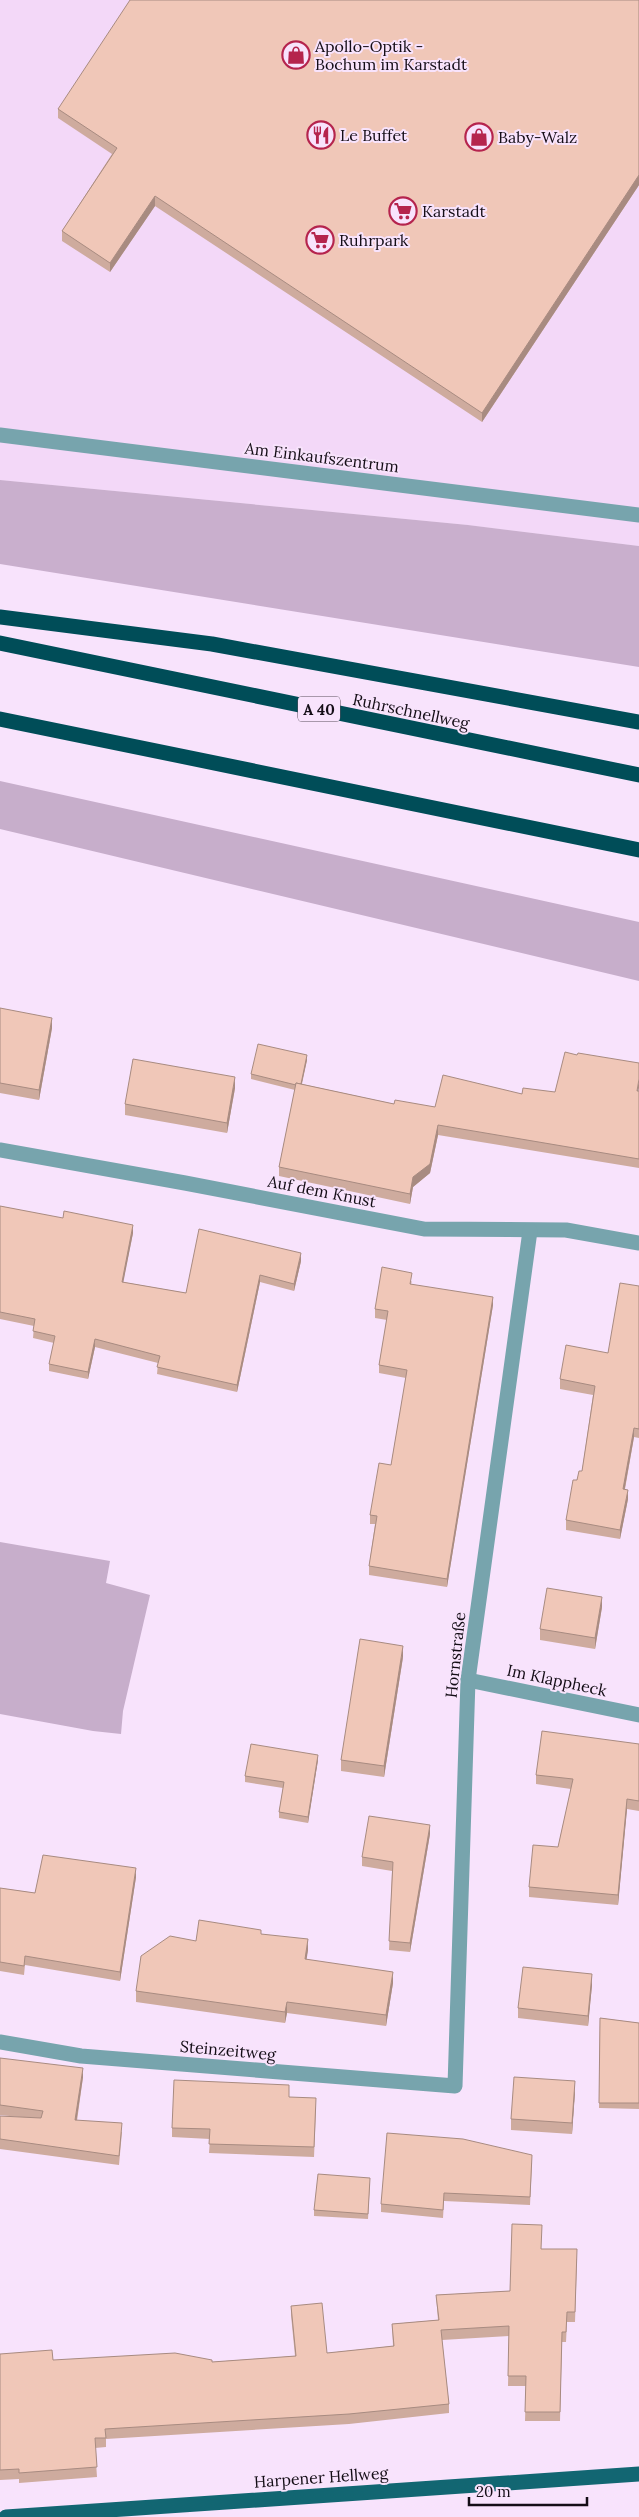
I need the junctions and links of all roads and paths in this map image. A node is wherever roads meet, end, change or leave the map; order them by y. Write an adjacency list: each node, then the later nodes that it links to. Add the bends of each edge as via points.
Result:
1 (0, 434): 2 (street, Am Einkaufszentrum)
2 (639, 515)
3 (0, 618): 6 (highway, via 212,644)
4 (0, 643): 7 (highway, Ruhrschnellweg / A 40)
5 (0, 719): 8 (highway)
6 (639, 722)
7 (639, 775)
8 (639, 850)
9 (0, 1150): 10 (street, Auf dem Knust, via 424,1229)
10 (530, 1231): 11 (street, Auf dem Knust, via 566,1230); 12 (street, Hornstraße)
11 (639, 1243)
12 (468, 1680): 13 (street, Im Klappheck); 15 (street, Hornstraße)
13 (639, 1715)
14 (0, 2042): 15 (street, Steinzeitweg, via 81,2056)
15 (455, 2086)
16 (639, 2474): 17 (main road, Harpener Hellweg)
17 (6, 2517)

